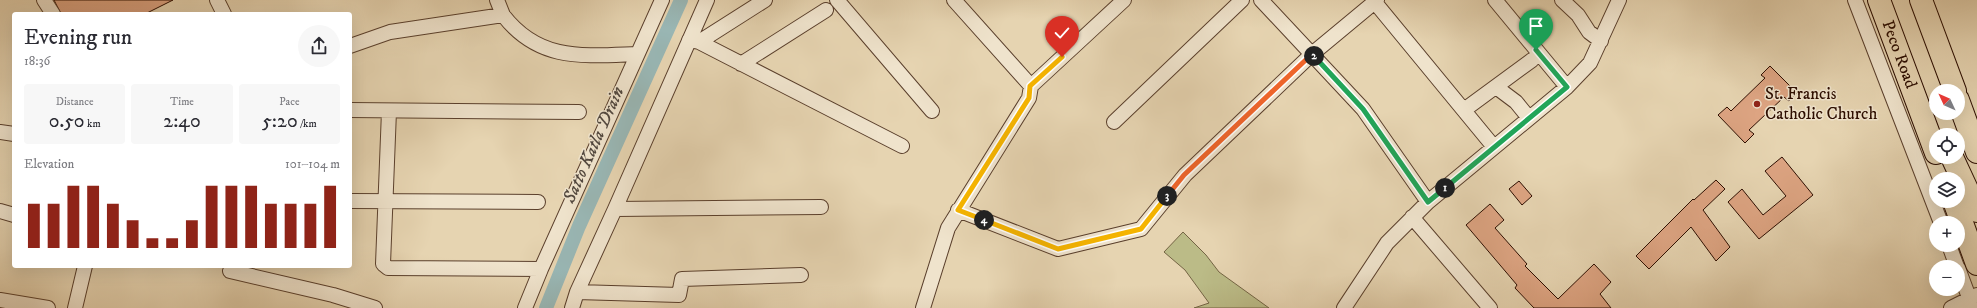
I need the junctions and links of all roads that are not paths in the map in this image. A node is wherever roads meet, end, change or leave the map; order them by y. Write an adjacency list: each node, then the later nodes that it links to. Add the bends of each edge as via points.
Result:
1 (44, 0): 21 (street)
2 (217, 0): 22 (street)
3 (497, 0): 23 (street)
4 (662, 0): 29 (street)
5 (707, 0): 25 (street)
6 (765, 0): 25 (street)
7 (837, 0): 40 (street)
8 (954, 0): 34 (street)
9 (1124, 0): 34 (street)
10 (1242, 0): 44 (street)
11 (1261, 0): 30 (street)
12 (1495, 0): 36 (street)
13 (1562, 0): 26 (street, via 1578,15 1589,32)
14 (1618, 0): 26 (street)
15 (1855, 0): 27 (street)
16 (1879, 0): 24 (main road, Peco Road)
17 (1895, 0): 45 (main road)
18 (1921, 0): 33 (main road)
19 (1375, 1): 30 (street); 38 (street)
20 (826, 10): 32 (street)
21 (52, 12)
22 (223, 12)
23 (502, 16): 28 (street, via 390,32); 29 (street, via 514,31 553,52 581,56)
24 (1892, 35): 27 (street); 48 (main road, Peco Road)
25 (694, 41): 32 (street); 59 (street)
26 (1601, 41): 36 (street, via 1590,63)
27 (1871, 42): 64 (street)
28 (352, 45)
29 (637, 54): 68 (street)
30 (1312, 54): 56 (street, via 1363,109); 60 (street, via 1184,175 1141,229 1058,249)
31 (1532, 60): 35 (street)
32 (742, 64): 49 (street)
33 (1952, 84)
34 (1030, 86): 60 (street, via 1029,98)
35 (1496, 87): 38 (street); 42 (street, via 1519,105)
36 (1567, 87): 42 (street)
37 (352, 110): 39 (street)
38 (1464, 110): 50 (street)
39 (389, 111): 41 (street); 54 (street)
40 (932, 111)
41 (579, 112)
42 (1529, 118): 50 (street)
43 (1965, 119): 51 (main road)
44 (1114, 122)
45 (1941, 128)
46 (0, 132): 47 (street)
47 (12, 134)
48 (1929, 134)
49 (902, 146)
50 (1494, 147): 56 (street)
51 (1977, 152)
52 (1955, 164): 62 (main road)
53 (352, 202): 54 (street)
54 (385, 202): 55 (street); 68 (street, via 383,264 388,268)
55 (538, 202)
56 (1428, 202): 65 (street)
57 (821, 207): 59 (street)
58 (1957, 208): 66 (main road)
59 (615, 209): 72 (street)
60 (958, 210): 80 (street, via 948,228)
61 (0, 211): 63 (street)
62 (1977, 211)
63 (12, 214)
64 (1938, 216)
65 (1412, 217): 81 (street, via 1387,243); 82 (street)
66 (1977, 264)
67 (85, 268): 76 (street)
68 (541, 269): 78 (street)
69 (230, 271): 77 (street, via 333,295)
70 (801, 275): 72 (street, via 682,279 679,295)
71 (1965, 283): 74 (street)
72 (577, 292): 79 (street)
73 (0, 300): 75 (street)
74 (1973, 300): 83 (street)
75 (48, 308)
76 (75, 308)
77 (375, 308)
78 (525, 308)
79 (572, 308)
80 (923, 308)
81 (1344, 308)
82 (1490, 308)
83 (1951, 308)

